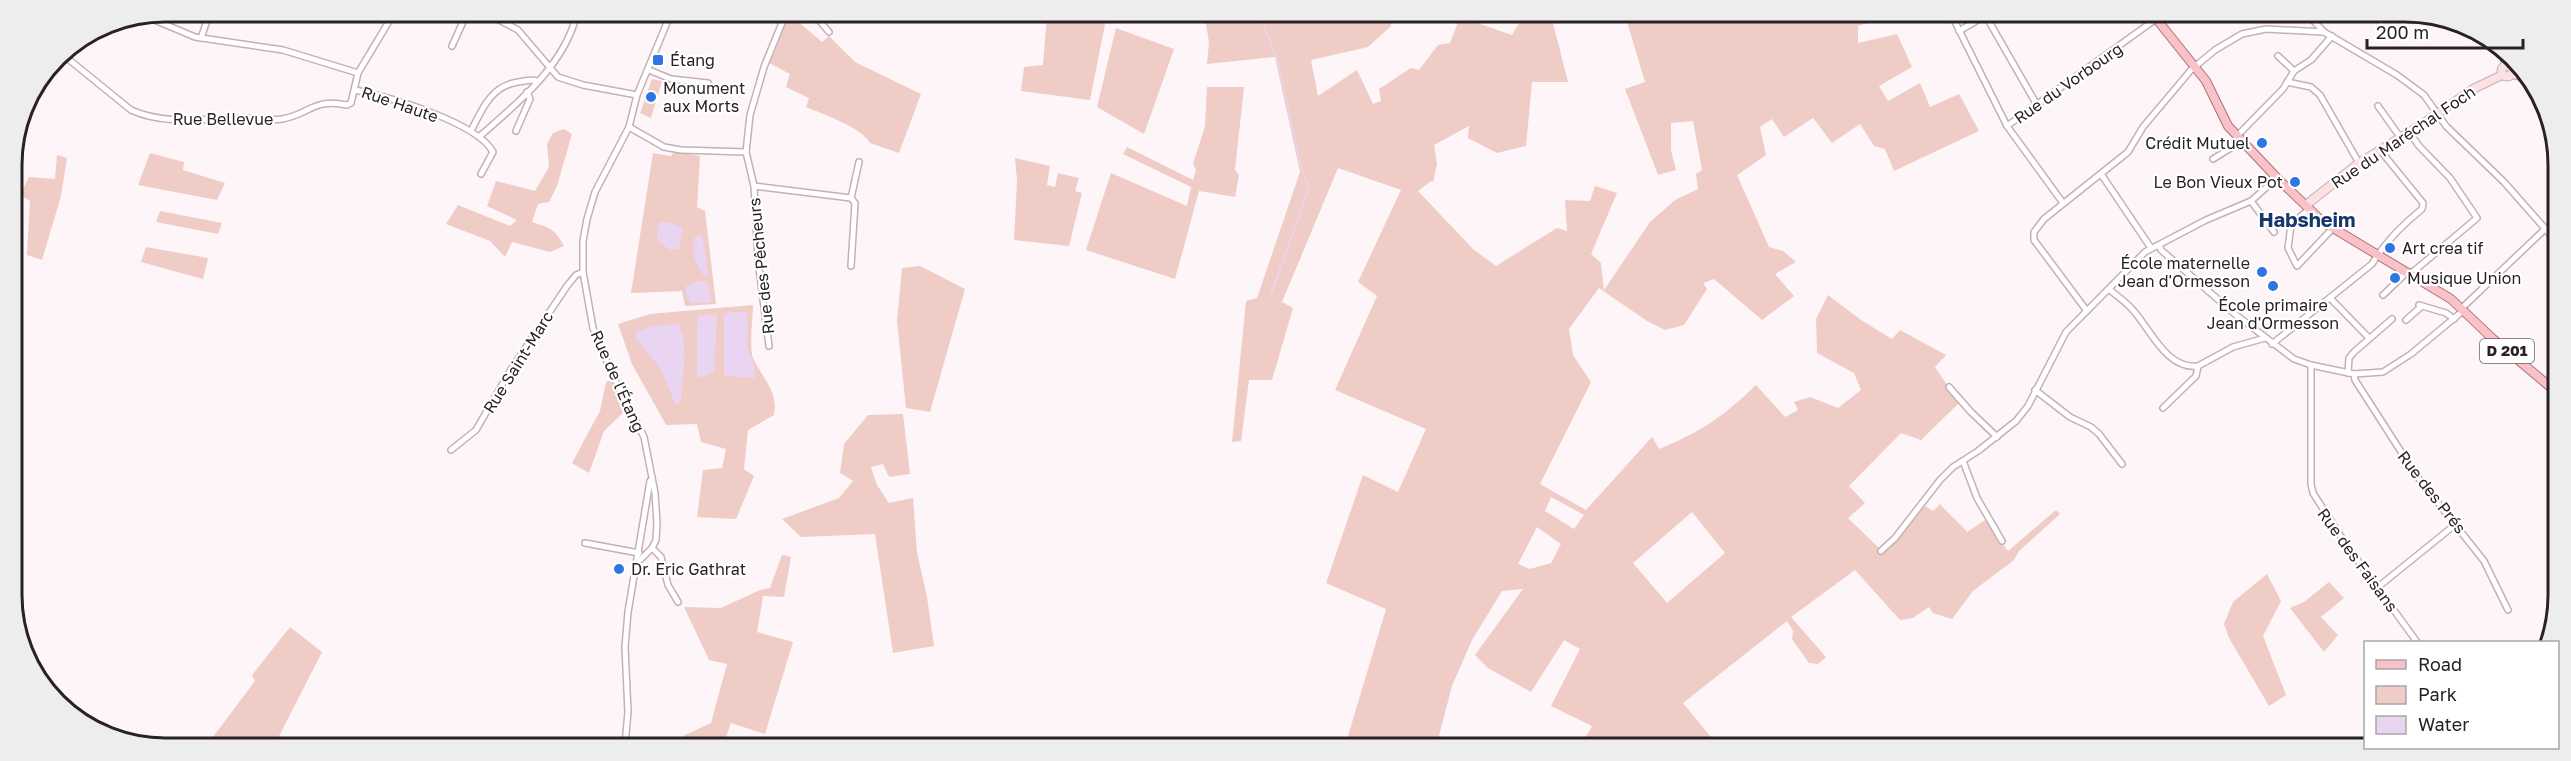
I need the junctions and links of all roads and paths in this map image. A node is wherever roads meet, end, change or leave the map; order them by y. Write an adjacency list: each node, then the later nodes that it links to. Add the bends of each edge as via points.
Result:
1 (1955, 22): 16 (street)
2 (1974, 22): 16 (street)
3 (1989, 22): 39 (street)
4 (2149, 22): 39 (street, Rue du Vorbourg)
5 (2158, 22): 25 (main road, D 201)
6 (2315, 22): 18 (street)
7 (163, 23): 20 (street)
8 (206, 23): 20 (street)
9 (388, 23): 31 (street, Rue Haute)
10 (463, 23): 21 (street)
11 (507, 23): 26 (street)
12 (574, 23): 26 (street)
13 (667, 23): 28 (street, Rue de l'Étang)
14 (782, 23): 51 (street, Rue des Pêcheurs, via 750,115)
15 (821, 23): 17 (street)
16 (1959, 31): 42 (street)
17 (829, 32)
18 (2324, 32): 19 (street); 25 (street, via 2266,29 2242,34)
19 (2332, 36): 29 (street, via 2311,60); 41 (street, via 2414,86)
20 (201, 38): 31 (street, via 283,50)
21 (452, 46)
22 (2278, 56): 29 (street)
23 (69, 60): 36 (street, Rue Bellevue, via 131,110 157,118 284,119 321,103 347,105)
24 (2506, 64): 30 (street)
25 (2195, 66): 49 (main road, D 201, via 2228,126); 56 (street, via 2143,127 2128,152)
26 (551, 68): 33 (street); 38 (street, via 562,79)
27 (2511, 69): 30 (street, Rue du Maréchal Foch)
28 (649, 70): 35 (street, via 671,79); 38 (street, Rue de l'Étang)
29 (2294, 71): 34 (street)
30 (2507, 71): 32 (street); 41 (street, Rue du Maréchal Foch)
31 (358, 73): 36 (street, Rue Haute)
32 (2515, 74)
33 (537, 81): 37 (street); 45 (street, via 512,83 499,89 486,101)
34 (2288, 82): 49 (street); 54 (street, via 2311,87 2320,95)
35 (708, 83)
36 (355, 90): 45 (street, Rue Haute, via 384,96)
37 (527, 92): 44 (street, via 530,99); 47 (street)
38 (637, 95): 43 (street, Rue de l'Étang)
39 (2037, 105): 42 (street, Rue du Vorbourg)
40 (2378, 106): 48 (street)
41 (2437, 113): 46 (street, Rue du Maréchal Foch); 64 (street)
42 (2007, 126): 61 (street)
43 (629, 127): 51 (street, via 664,147); 71 (street, Rue de l'Étang, via 590,208 584,230)
44 (516, 130)
45 (471, 131): 47 (street, Rue Haute)
46 (2409, 132): 48 (street, Rue du Maréchal Foch); 72 (street, via 2450,178 2477,218)
47 (480, 136): 55 (street, via 493,152)
48 (2400, 137): 50 (street, Rue du Maréchal Foch)
49 (2239, 138): 52 (street); 57 (main road, D 201)
50 (2380, 150): 54 (street, Rue du Maréchal Foch); 69 (street, via 2423,206)
51 (746, 152): 58 (street, Rue des Pêcheurs)
52 (2213, 159)
53 (859, 162): 59 (street)
54 (2359, 163): 62 (street, Rue du Maréchal Foch)
55 (481, 174)
56 (2101, 174): 61 (street); 68 (street)
57 (2277, 178): 60 (street); 62 (main road, D 201)
58 (754, 186): 59 (street); 84 (street, Rue des Pêcheurs)
59 (851, 198): 70 (street, via 855,203)
60 (2251, 201): 65 (street); 67 (street)
61 (2063, 203): 77 (street, via 2044,219 2034,232 2034,240)
62 (2308, 206): 63 (main road, D 201); 63 (street, via 2291,225 2288,249 2297,266)
63 (2332, 229): 69 (main road, D 201)
64 (2544, 230): 66 (street); 76 (street)
65 (2274, 232)
66 (2548, 234)
67 (2158, 244): 68 (street); 81 (street)
68 (2151, 248): 73 (street)
69 (2378, 254): 72 (main road, D 201); 75 (street, via 2372,264)
70 (851, 266)
71 (583, 272): 93 (street, Rue Saint-Marc, via 567,286 476,430); 96 (street, Rue de l'Étang, via 593,328 644,437)
72 (2409, 273): 74 (street); 76 (main road, D 201)
73 (2110, 290): 77 (street); 86 (street, via 2131,307 2172,358 2191,367)
74 (2383, 296)
75 (2330, 298): 82 (street); 83 (street)
76 (2463, 309): 79 (street); 88 (main road, D 201)
77 (2087, 311): 90 (street, via 2066,332)
78 (2392, 319): 82 (street)
79 (2454, 319): 80 (street, via 2420,306); 87 (street, via 2383,372)
80 (2406, 320)
81 (2265, 338): 83 (street); 86 (street, via 2233,348)
82 (2369, 338): 87 (street, via 2349,358)
83 (2272, 344): 85 (street)
84 (769, 346)
85 (2311, 365): 87 (street); 106 (street, Rue des Faisans, via 2313,493)
86 (2198, 366): 91 (street, via 2196,376)
87 (2351, 374): 97 (street, Rue des Prés, via 2416,475)
88 (2548, 386)
89 (1949, 387): 92 (street)
90 (2035, 390): 92 (street, via 2022,414); 95 (street, via 2070,417 2091,427)
91 (2163, 408)
92 (1998, 437): 94 (street)
93 (451, 450)
94 (1963, 460): 100 (street, via 1977,498); 103 (street, via 1940,480)
95 (2122, 464)
96 (651, 479): 98 (street, Rue de l'Étang); 99 (street, Rue de l'Étang)
97 (2456, 524): 106 (street); 108 (street, Rue des Prés, via 2484,561)
98 (643, 526): 99 (street); 104 (street, Rue de l'Étang)
99 (657, 529): 102 (street, Rue de l'Étang)
100 (2002, 541)
101 (585, 543): 104 (street)
102 (649, 550): 104 (street); 105 (street, Rue de l'Étang); 107 (street, via 661,557 668,585)
103 (1881, 551)
104 (638, 553): 105 (street, Rue de l'Étang)
105 (637, 563): 110 (street, Rue de l'Étang, via 626,637)
106 (2378, 586): 109 (street, Rue des Faisans)
107 (678, 602)
108 (2508, 610)
109 (2416, 641)
110 (626, 738)

